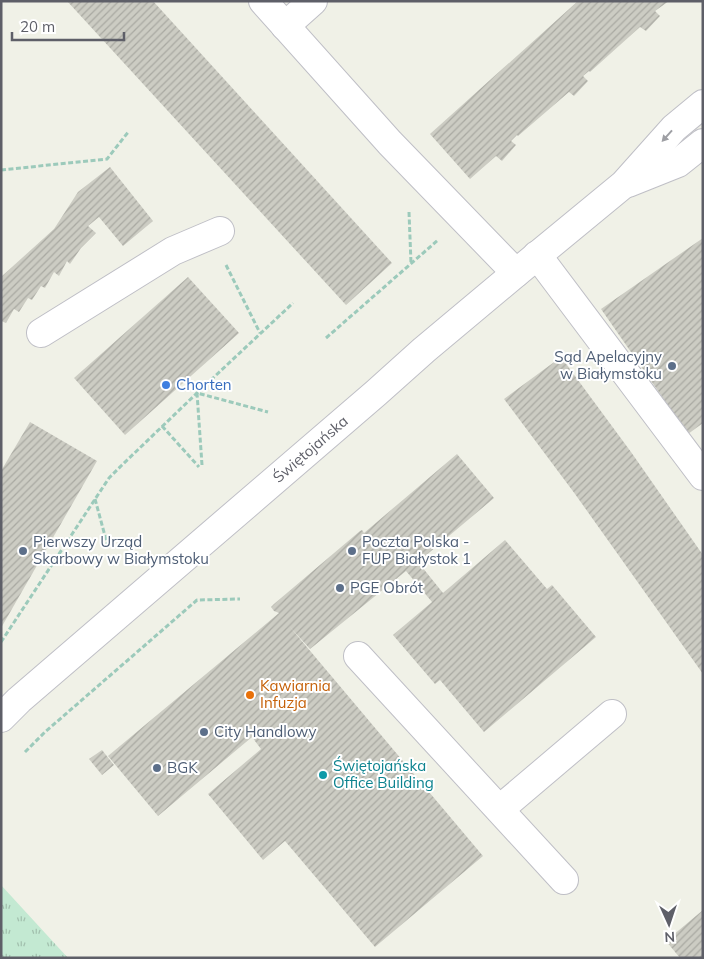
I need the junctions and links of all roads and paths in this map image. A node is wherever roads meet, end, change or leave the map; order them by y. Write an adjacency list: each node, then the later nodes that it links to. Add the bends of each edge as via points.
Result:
1 (263, 1): 3 (street)
2 (313, 1): 3 (street)
3 (285, 26): 9 (street, via 390,143)
4 (703, 104): 8 (street, Świętojańska, one-way to 8, via 674,128)
5 (129, 131): 7 (path, via 107,159)
6 (703, 143): 8 (street, Świętojańska, via 678,163)
7 (1, 170)
8 (624, 184): 11 (street, Świętojańska)
9 (463, 218): 12 (street); 16 (path)
10 (215, 233): 14 (street, via 173,252); 15 (path)
11 (537, 255): 12 (street, Świętojańska); 20 (street)
12 (516, 273): 28 (street, Świętojańska)
13 (293, 303): 15 (path)
14 (41, 333)
15 (260, 333): 17 (path)
16 (326, 338)
17 (197, 393): 18 (path); 19 (path); 19 (path, via 200,466)
18 (268, 412)
19 (162, 426): 21 (path, via 109,478)
20 (703, 476)
21 (95, 499): 22 (path); 24 (path)
22 (108, 547)
23 (240, 599): 29 (path, via 197,600)
24 (2, 637): 25 (path)
25 (1, 642)
26 (358, 656): 30 (street)
27 (612, 714): 30 (street)
28 (1, 718)
29 (25, 752)
30 (500, 809): 31 (street)
31 (564, 880)

